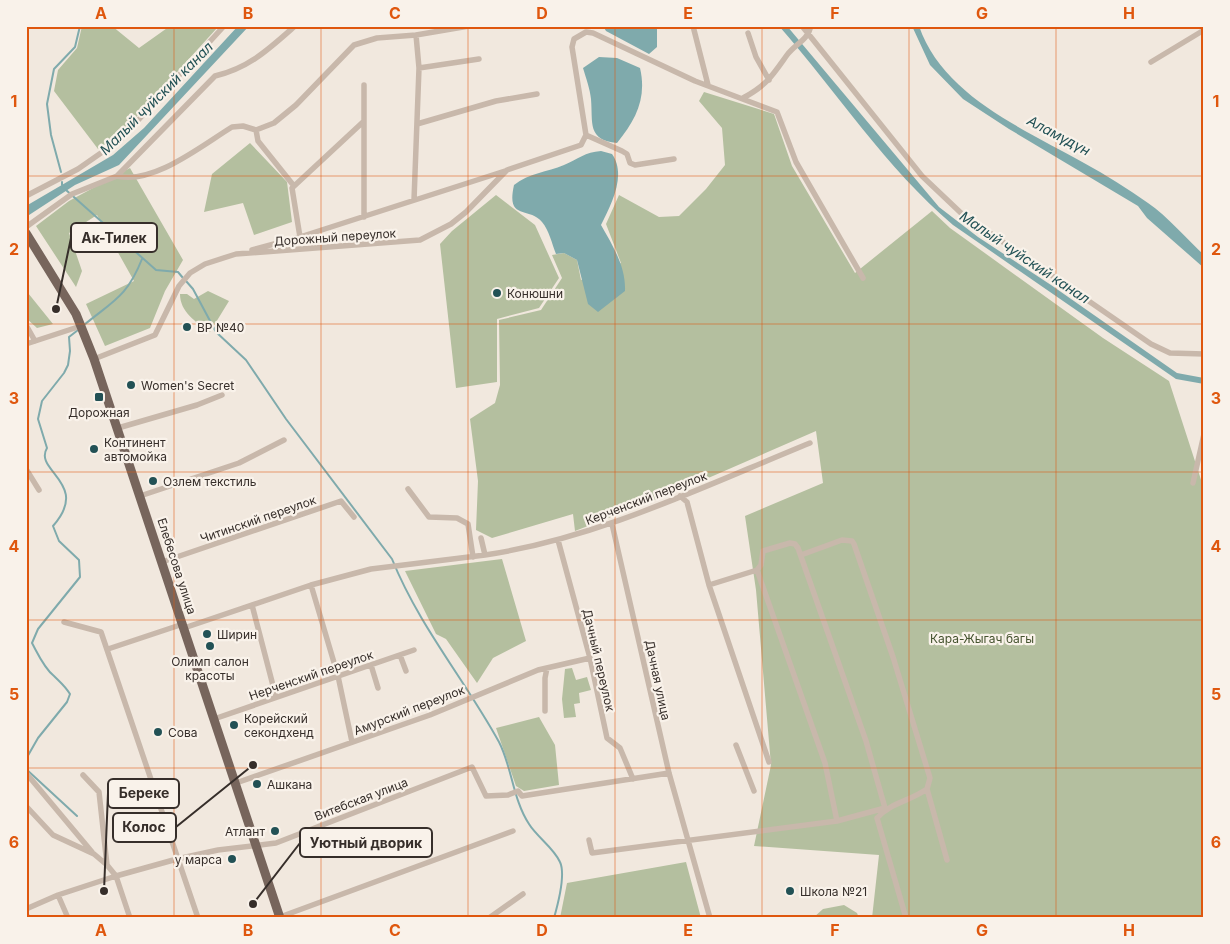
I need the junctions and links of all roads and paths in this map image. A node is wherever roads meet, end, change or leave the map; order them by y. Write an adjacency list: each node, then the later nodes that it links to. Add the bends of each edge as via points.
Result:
1 (224, 26): 29 (street, via 121,139 78,169)
2 (295, 26): 27 (street, via 250,63 236,71 215,76)
3 (469, 26): 11 (street)
4 (576, 26): 9 (street)
5 (694, 26): 18 (street)
6 (802, 26): 12 (street)
7 (811, 26): 12 (street)
8 (1203, 28): 14 (street)
9 (579, 34): 18 (street, via 593,33); 24 (street, via 572,47)
10 (748, 34): 16 (street)
11 (416, 35): 15 (street); 23 (street, via 377,38 354,45 296,105 274,123)
12 (807, 37): 16 (street); 42 (street, via 922,176 961,214 1151,344 1170,353)
13 (479, 59): 15 (street)
14 (1151, 62)
15 (419, 68): 22 (street)
16 (768, 80): 20 (street, via 760,89)
17 (364, 84): 21 (street)
18 (708, 85): 20 (street)
19 (538, 94): 22 (street, via 496,101)
20 (743, 98): 37 (street, via 777,112 796,162)
21 (363, 122): 28 (street); 31 (street)
22 (417, 124): 30 (street)
23 (256, 130): 27 (street, via 243,126 232,128 164,169 128,179); 28 (street, via 258,141)
24 (586, 135): 25 (street, via 622,151 635,165); 26 (street, Дорожный переулок, via 581,145)
25 (674, 159)
26 (507, 170): 30 (street); 36 (street, Дорожный переулок, via 466,212 420,240)
27 (117, 176): 32 (street, via 72,194)
28 (294, 186): 34 (street)
29 (26, 196)
30 (414, 200): 31 (street)
31 (364, 217): 34 (street)
32 (26, 227)
33 (26, 233): 35 (main road, Елебесова улица)
34 (300, 237): 36 (street)
35 (29, 243): 39 (main road, Елебесова улица)
36 (236, 254): 43 (street, Дорожный переулок, via 205,264 190,273 179,286 155,335)
37 (863, 278)
38 (26, 325): 40 (street)
39 (81, 326): 40 (street); 43 (main road, Елебесова улица)
40 (35, 341): 41 (street)
41 (26, 344)
42 (1204, 354)
43 (94, 358): 45 (main road, Елебесова улица)
44 (222, 395): 45 (street)
45 (118, 428): 53 (main road, Елебесова улица)
46 (1204, 434): 50 (street)
47 (284, 440): 53 (street, via 239,463)
48 (810, 443): 54 (street, Керченский переулок)
49 (26, 469): 52 (street)
50 (1193, 482)
51 (408, 489): 61 (street, via 429,516 457,518 468,524)
52 (39, 490)
53 (140, 496): 62 (main road, Елебесова улица)
54 (680, 496): 56 (street, Керченский переулок); 64 (street, via 687,502)
55 (354, 517): 62 (street, Читинский переулок, via 341,502)
56 (612, 524): 58 (street, Керченский переулок); 85 (street, Дачная улица)
57 (481, 538): 59 (street)
58 (558, 540): 59 (street, Керченский переулок); 72 (street, Дачный переулок)
59 (485, 555): 61 (street, Керченский переулок)
60 (801, 555): 63 (street, via 794,543 774,547 762,552 761,565); 89 (street, via 842,540 854,542 930,778); 92 (street, via 866,741)
61 (473, 557): 65 (street, Керченский переулок, via 371,569)
62 (162, 562): 68 (main road, Елебесова улица)
63 (757, 570): 64 (street); 93 (street, via 825,763)
64 (709, 584): 83 (street)
65 (311, 585): 66 (street, Керченский переулок); 76 (street)
66 (252, 605): 68 (street, Керченский переулок); 78 (street)
67 (64, 622): 69 (street, via 101,632)
68 (184, 626): 69 (street, Керченский переулок); 80 (main road, Елебесова улица)
69 (108, 649): 99 (street)
70 (414, 650): 71 (street, Нерченский переулок)
71 (400, 655): 73 (street, Нерченский переулок); 75 (street)
72 (590, 658): 74 (street, Амурский переулок); 87 (street, Дачный переулок, via 607,738 620,748)
73 (370, 665): 76 (street, Нерченский переулок); 77 (street)
74 (547, 668): 79 (street); 81 (street, Амурский переулок)
75 (406, 671)
76 (338, 676): 78 (street, Нерченский переулок); 81 (street)
77 (378, 688)
78 (276, 697): 80 (street, Нерченский переулок)
79 (545, 711)
80 (214, 719): 88 (main road, Елебесова улица)
81 (352, 742): 88 (street, Амурский переулок)
82 (736, 745): 90 (street)
83 (768, 762)
84 (26, 773): 98 (street)
85 (670, 773): 87 (street); 96 (street, Дачная улица)
86 (83, 775): 101 (street, via 99,792)
87 (633, 778): 97 (street, Витебская улица, via 522,796 518,791 486,796 472,767 276,842)
88 (236, 783): 97 (main road, Елебесова улица)
89 (927, 789): 92 (street, via 916,797); 100 (street)
90 (754, 791)
91 (26, 806): 98 (street, via 53,836)
92 (885, 808): 93 (street); 112 (street, via 876,818)
93 (837, 821): 96 (street)
94 (513, 831): 106 (street)
95 (589, 840): 96 (street, via 592,853)
96 (688, 840): 111 (street, Дачная улица)
97 (256, 846): 99 (street, Витебская улица); 106 (main road, Елебесова улица)
98 (94, 854): 101 (street)
99 (177, 859): 102 (street, Витебская улица); 109 (street)
100 (947, 860)
101 (107, 865): 102 (street)
102 (116, 876): 104 (street, Витебская улица); 108 (street)
103 (524, 894): 110 (street)
104 (58, 895): 105 (street, Витебская улица); 107 (street)
105 (26, 910)
106 (280, 917)
107 (68, 918)
108 (130, 918)
109 (198, 918)
110 (489, 918)
111 (710, 918)
112 (906, 918)

